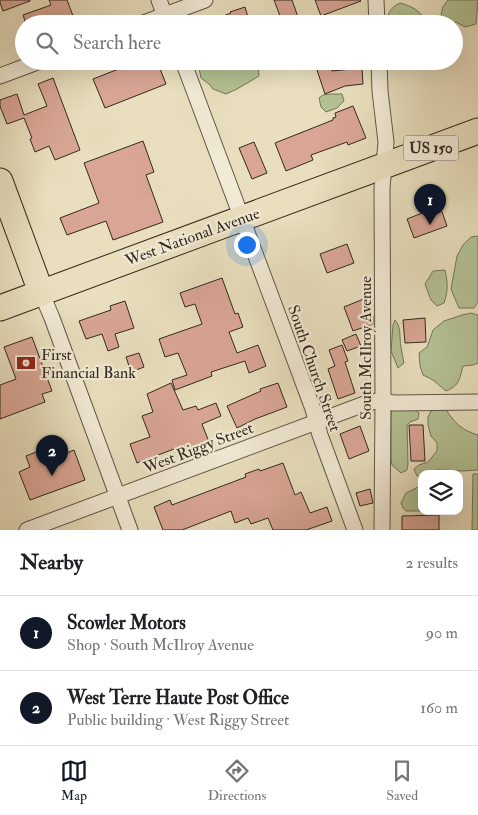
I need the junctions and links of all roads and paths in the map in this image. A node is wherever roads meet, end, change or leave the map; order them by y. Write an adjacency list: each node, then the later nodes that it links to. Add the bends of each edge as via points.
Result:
1 (159, 0): 4 (street)
2 (205, 0): 5 (street)
3 (376, 0): 6 (street)
4 (165, 15)
5 (174, 15)
6 (377, 15)
7 (16, 70): 10 (street)
8 (186, 70): 14 (street, South Church Street)
9 (379, 70): 12 (street, South McIlroy Avenue, via 386,142)
10 (0, 76)
11 (478, 131): 12 (main road, US 150)
12 (384, 166): 14 (main road, West National Avenue / US 150); 17 (street, South McIlroy Avenue)
13 (0, 181): 15 (main road)
14 (242, 217): 15 (main road, West National Avenue / US 150); 19 (street, South Church Street)
15 (41, 292): 16 (main road, West National Avenue); 20 (street)
16 (0, 308)
17 (383, 401): 18 (street, West Riggy Street); 19 (street, West Riggy Street, via 377,400); 24 (street, South McIlroy Avenue)
18 (478, 402)
19 (316, 422): 20 (street, West Riggy Street); 23 (street, South Church Street)
20 (118, 496): 21 (street, West Riggy Street); 22 (street)
21 (26, 530)
22 (130, 530)
23 (355, 530)
24 (382, 530)

